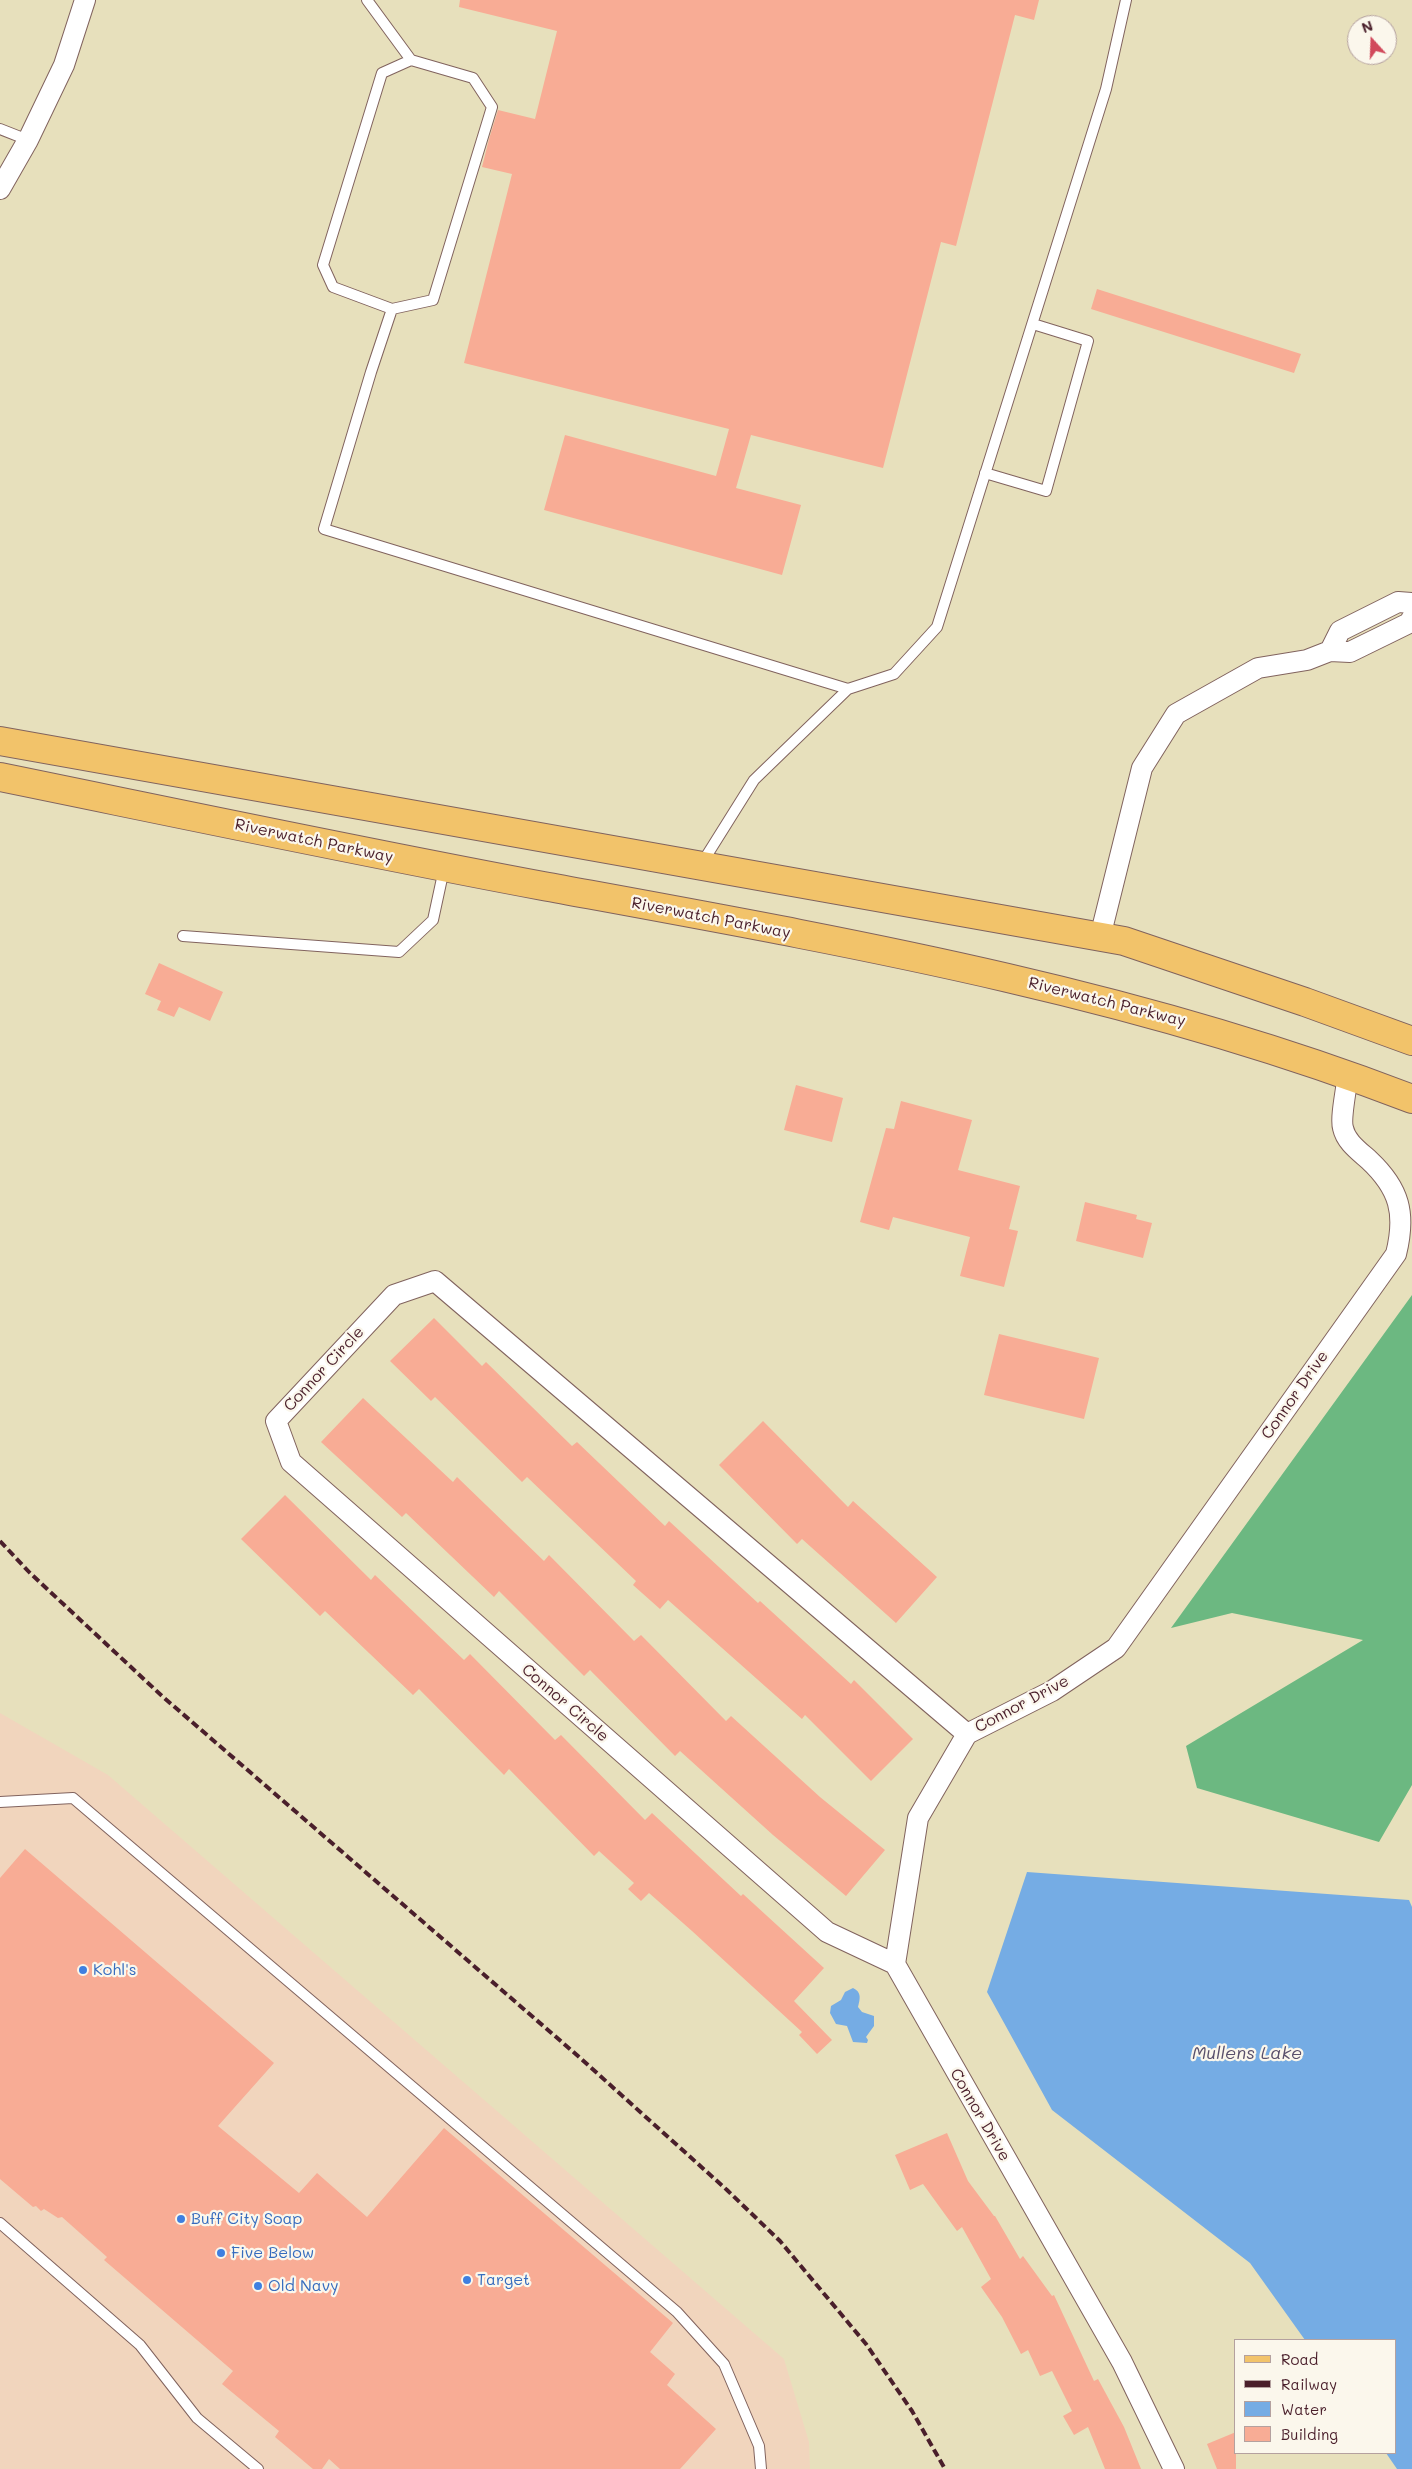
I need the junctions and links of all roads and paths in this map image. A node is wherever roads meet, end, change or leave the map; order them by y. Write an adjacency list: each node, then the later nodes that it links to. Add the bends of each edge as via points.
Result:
1 (85, 0): 6 (street, via 64,65)
2 (367, 0): 4 (lane)
3 (1126, 0): 9 (lane, via 1106,89)
4 (411, 60): 8 (lane, via 382,73 323,265 333,287); 8 (lane, via 473,78 492,107 433,300)
5 (0, 129): 6 (lane)
6 (28, 140): 7 (street)
7 (0, 189)
8 (392, 309): 14 (lane, via 324,529)
9 (1033, 324): 10 (lane); 10 (lane, via 1088,340 1046,491)
10 (985, 473): 14 (lane, via 937,626 894,674)
11 (1412, 603): 13 (street, via 1398,602 1340,631)
12 (1412, 618): 13 (street, via 1409,623 1350,652)
13 (1330, 651): 20 (street, via 1307,660 1258,668 1176,714 1142,768)
14 (848, 689): 17 (lane, via 754,780)
15 (0, 741): 17 (main road)
16 (0, 777): 18 (main road, Riverwatch Parkway)
17 (700, 866): 20 (main road)
18 (444, 868): 19 (lane, via 433,920 399,952); 22 (main road, Riverwatch Parkway, via 996,974 1205,1028)
19 (183, 936)
20 (1100, 937): 21 (main road, via 1124,941 1226,975)
21 (1412, 1041)
22 (1348, 1074): 23 (main road, Riverwatch Parkway); 24 (street, Connor Drive, via 1342,1128 1352,1146 1388,1183 1400,1206 1402,1230 1396,1254 1116,1648 1052,1691)
23 (1412, 1099)
24 (966, 1734): 26 (street, Connor Drive, via 918,1818); 26 (street, Connor Circle, via 434,1282 394,1295 276,1421 291,1462 827,1932)
25 (0, 1802): 29 (lane, via 73,1798 677,2312 724,2364 759,2446)
26 (895, 1964): 30 (street, Connor Drive, via 1122,2362)
27 (0, 2223): 28 (lane, via 140,2346 197,2418)
28 (258, 2469)
29 (761, 2469)
30 (1174, 2469)

